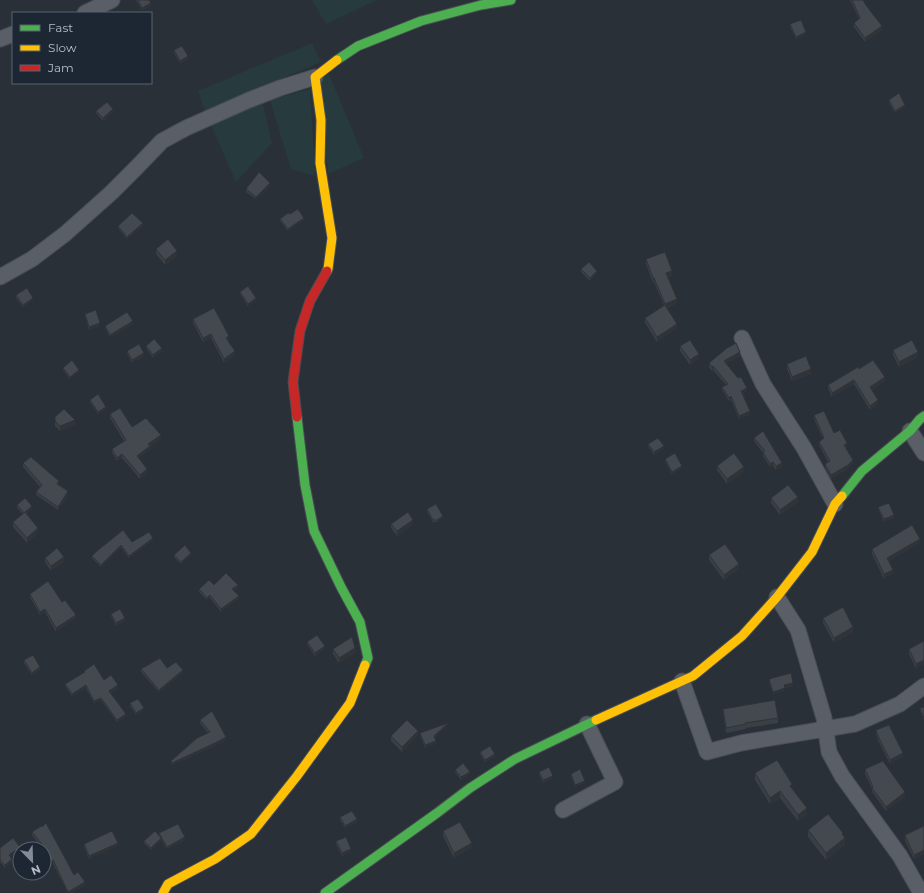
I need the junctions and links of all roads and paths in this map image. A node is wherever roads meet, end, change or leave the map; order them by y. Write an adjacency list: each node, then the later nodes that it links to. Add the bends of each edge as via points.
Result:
1 (112, 0): 3 (street)
2 (511, 0): 6 (street, via 421,21 358,46)
3 (87, 12)
4 (12, 34): 5 (street)
5 (0, 39)
6 (315, 78): 7 (street, via 249,100 162,141 111,193 65,234); 19 (street, via 321,120 320,163 332,238 328,269 310,301 300,331 293,382 305,485 314,531 360,622 368,658 350,703 251,834 216,859 168,884)
7 (0, 277)
8 (742, 338): 12 (street, via 763,384 804,448)
9 (924, 416): 10 (street)
10 (910, 431): 11 (street); 12 (street, via 862,472)
11 (924, 453)
12 (835, 504): 13 (street, via 812,552)
13 (777, 597): 14 (street, via 742,636 693,676); 17 (street, via 798,630)
14 (682, 681): 16 (street); 17 (street, via 707,752 742,743)
15 (924, 686): 17 (street, via 900,704 855,724)
16 (587, 724): 18 (street, via 615,782); 20 (street, via 496,771)
17 (826, 729): 21 (street, via 829,752 842,776 900,856)
18 (562, 810)
19 (163, 893)
20 (325, 893)
21 (921, 893)

